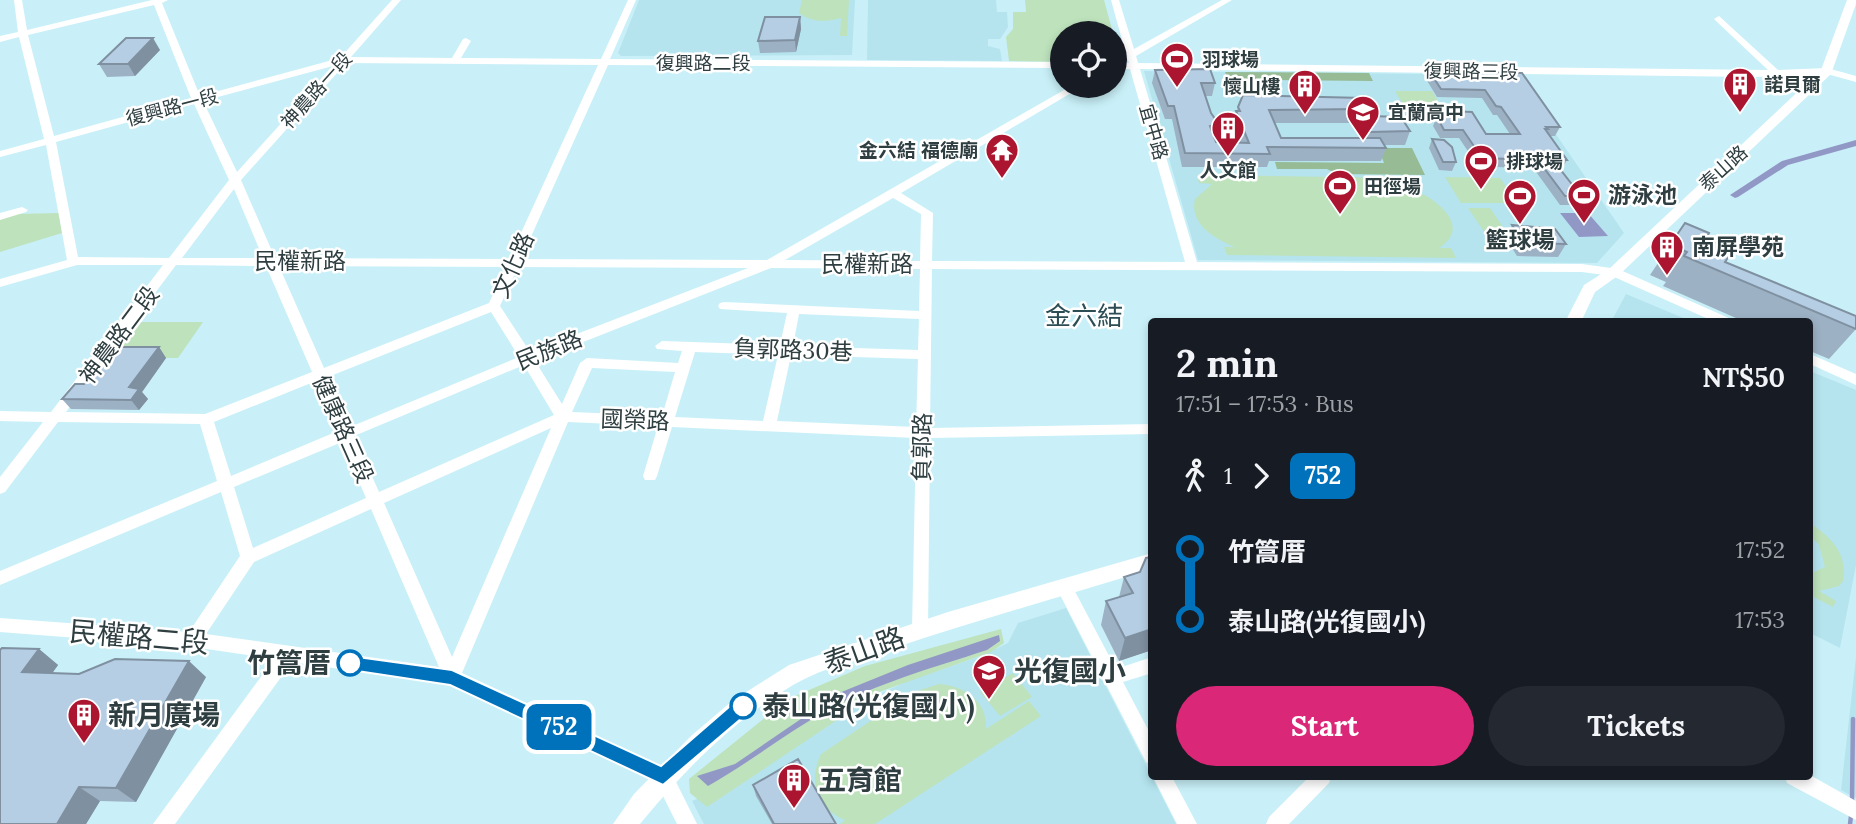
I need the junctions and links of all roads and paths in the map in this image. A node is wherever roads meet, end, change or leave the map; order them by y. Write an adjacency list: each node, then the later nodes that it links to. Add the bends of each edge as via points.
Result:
1 (18, 0): 10 (street)
2 (397, 0): 13 (street, 神農路一段)
3 (632, 0): 16 (street, 文化路)
4 (1115, 0): 15 (street, 宜中路)
5 (1228, 0): 15 (street)
6 (1852, 0): 8 (main road, 泰山路)
7 (159, 1): 10 (street); 23 (street, 健康路三段)
8 (1852, 14): 19 (main road, 泰山路)
9 (1719, 19): 20 (street)
10 (23, 34): 11 (street); 24 (street)
11 (0, 39)
12 (466, 41): 14 (street)
13 (343, 60): 14 (street, 復興路二段); 23 (street, 復興路一段); 26 (street, 神農路一段)
14 (455, 61): 16 (street, 復興路二段)
15 (1133, 61): 17 (street, 復興路三段); 20 (street, 復興路三段); 36 (street, 宜中路)
16 (605, 62): 18 (street, 復興路二段); 33 (street, 文化路)
17 (1127, 62)
18 (1050, 65)
19 (1827, 71): 20 (street, 復興路三段); 21 (street, 復興路三段); 37 (main road, 泰山路)
20 (1777, 74)
21 (1856, 79)
22 (1058, 98): 27 (street, 民族路)
23 (197, 100): 24 (street, 復興路一段); 26 (street, 健康路三段)
24 (50, 140): 25 (street, 復興路一段); 32 (street)
25 (0, 153)
26 (235, 180): 30 (street, 神農路二段); 31 (street, 健康路三段)
27 (893, 193): 34 (street, 民族路); 35 (street, 負郭路, via 927,213)
28 (22, 210): 29 (street)
29 (0, 217)
30 (175, 261): 31 (street, 民權新路); 32 (street, 民權新路); 55 (street, 神農路二段)
31 (269, 261): 33 (street, 民權新路); 52 (street, 健康路三段)
32 (73, 262): 38 (street, 民權新路)
33 (515, 262): 34 (street, 民權新路); 39 (street, 文化路)
34 (770, 264): 35 (street, 民權新路); 49 (street, 民族路)
35 (926, 264): 36 (street, 民權新路); 42 (street, 負郭路)
36 (1192, 265): 37 (street, 民權新路)
37 (1614, 272): 43 (main road, 泰山路, via 1589,289); 44 (street, 民權新路)
38 (0, 283)
39 (494, 306): 49 (street, 文化路); 52 (street)
40 (724, 306): 41 (street)
41 (794, 309): 42 (street); 47 (street)
42 (924, 315): 48 (street, 負郭路)
43 (1575, 318)
44 (1717, 318)
45 (662, 346): 46 (street, 負郭路30巷)
46 (690, 347): 47 (street, 負郭路30巷); 51 (street)
47 (786, 350): 48 (street, 負郭路30巷); 59 (street)
48 (924, 355): 61 (street, 負郭路)
49 (526, 359): 56 (street, 文化路); 62 (street, 民族路)
50 (1813, 360): 53 (street)
51 (683, 368): 56 (street, via 587,363); 58 (street)
52 (320, 374): 57 (street); 62 (street, 健康路三段)
53 (1856, 380)
54 (0, 416): 55 (street)
55 (58, 416): 57 (street); 65 (street, 神農路二段)
56 (563, 417): 58 (street, 國榮路); 66 (street, 國榮路); 76 (street)
57 (206, 419): 64 (street)
58 (667, 422): 59 (street, 國榮路); 63 (street)
59 (769, 426): 61 (street, 國榮路)
60 (1148, 429): 61 (street, 國榮路)
61 (921, 433): 72 (street, 負郭路)
62 (346, 434): 64 (street, 民族路); 66 (street, 健康路三段)
63 (650, 476)
64 (226, 484): 67 (street); 69 (street, 民族路)
65 (0, 488)
66 (375, 501): 67 (street, 國榮路); 76 (street, 健康路三段)
67 (248, 557): 73 (street)
68 (1148, 562): 70 (main road, 泰山路)
69 (0, 578)
70 (1064, 587): 72 (main road, 泰山路); 77 (street)
71 (0, 625): 73 (street, 民權路二段)
72 (920, 630): 79 (main road, 泰山路, via 789,676 742,707)
73 (193, 640): 74 (street, 民權路二段)
74 (287, 654): 76 (street, 民權路二段); 84 (street)
75 (1148, 666): 77 (street)
76 (452, 677): 79 (street, 民權路二段)
77 (1111, 678): 78 (street)
78 (1148, 748)
79 (663, 776): 85 (main road, 泰山路); 86 (street)
80 (1165, 780): 87 (street)
81 (1319, 780): 88 (street)
82 (1799, 780): 83 (street)
83 (1856, 811)
84 (163, 824)
85 (625, 824)
86 (687, 824)
87 (1187, 824)
88 (1276, 824)

